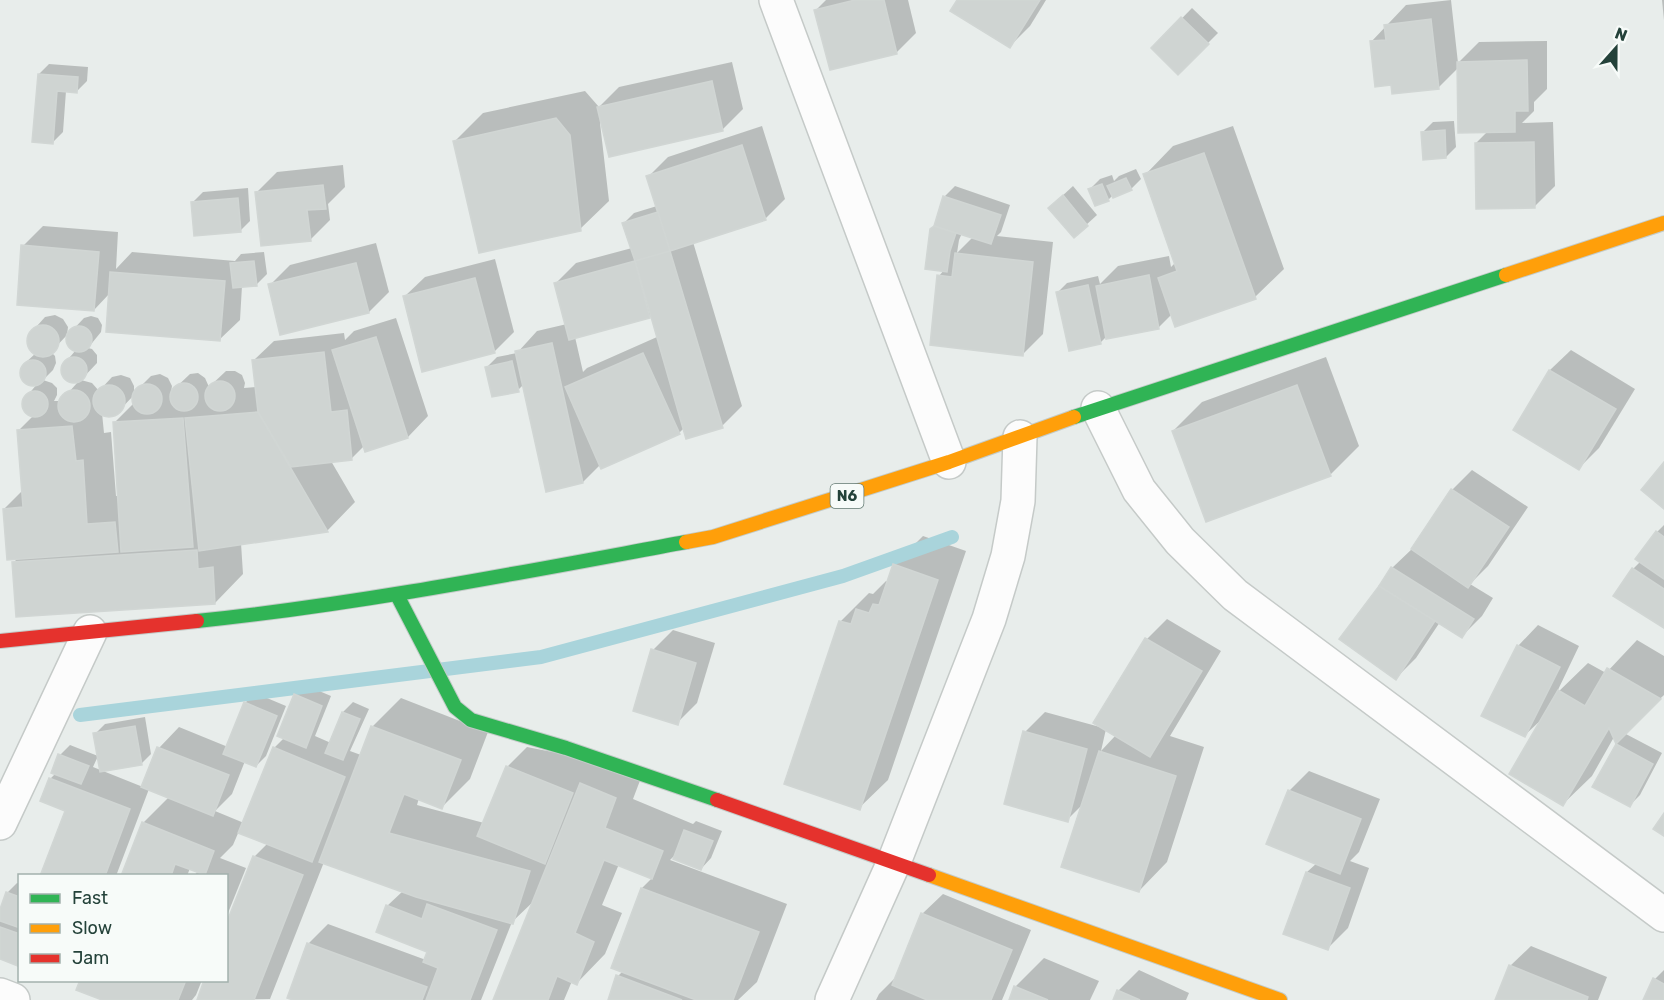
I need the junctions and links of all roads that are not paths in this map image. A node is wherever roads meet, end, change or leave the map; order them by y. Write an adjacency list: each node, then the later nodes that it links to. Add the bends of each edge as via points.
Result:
1 (776, 0): 5 (street)
2 (1664, 223): 3 (main road, N6)
3 (1098, 408): 4 (main road, N6); 11 (street, via 1139,490 1180,541 1235,596)
4 (1020, 437): 5 (main road, N6); 10 (street, via 1018,501 990,619)
5 (950, 462): 6 (main road, N6, via 713,537)
6 (397, 595): 7 (main road, N6, via 265,614); 10 (main road, via 455,707 471,720 566,748)
7 (90, 632): 8 (main road, N6); 9 (street)
8 (0, 641)
9 (0, 823)
10 (894, 862): 14 (street); 15 (main road)
11 (1664, 915)
12 (0, 995): 13 (street)
13 (13, 1000)
14 (832, 1000)
15 (1280, 1000)

